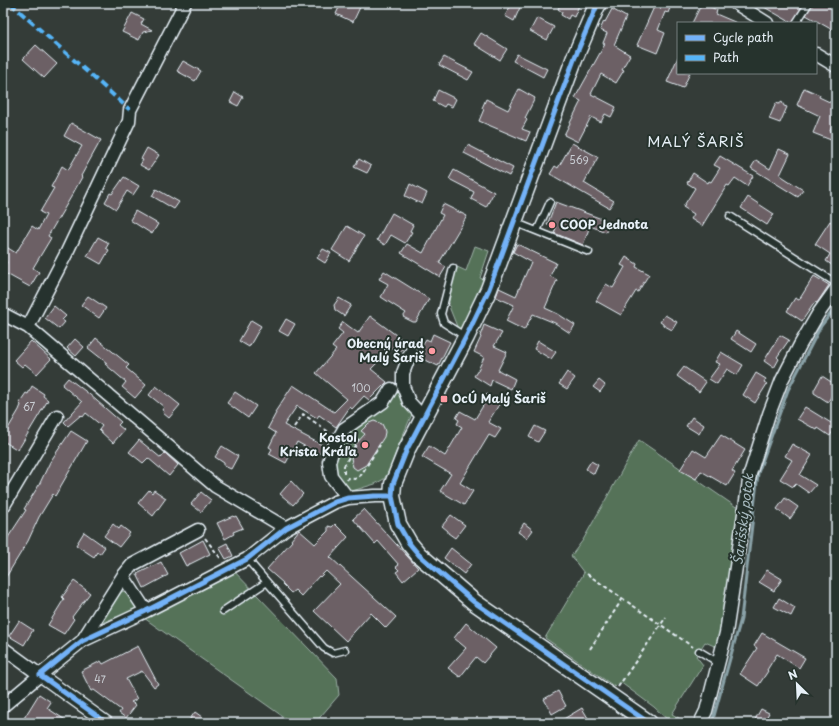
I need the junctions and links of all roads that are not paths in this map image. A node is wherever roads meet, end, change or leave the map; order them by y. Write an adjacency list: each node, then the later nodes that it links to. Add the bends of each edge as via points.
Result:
1 (185, 3): 18 (street, via 130,110 129,121)
2 (598, 3): 11 (street, via 575,57)
3 (735, 3): 5 (street)
4 (809, 3): 6 (lane)
5 (765, 22)
6 (797, 22)
7 (817, 55): 8 (street)
8 (836, 66)
9 (550, 202): 12 (lane)
10 (730, 216): 15 (lane)
11 (514, 222): 12 (lane); 19 (street, via 489,289)
12 (537, 231): 13 (lane)
13 (589, 252)
14 (453, 268): 19 (lane, via 441,314 444,323)
15 (836, 284)
16 (836, 289): 38 (street, via 806,333 782,380 752,467)
17 (3, 314): 18 (street)
18 (28, 327): 27 (street, via 215,486)
19 (466, 337): 23 (street)
20 (411, 352): 23 (street, via 403,373 403,386 409,402)
21 (391, 388): 24 (street, via 383,402 344,430 334,446 330,462 331,476)
22 (57, 416): 26 (street)
23 (423, 417): 25 (street, via 393,484)
24 (344, 494): 25 (street); 27 (street, via 335,502)
25 (392, 496): 42 (street, via 398,524 409,543 425,560 474,602)
26 (3, 507)
27 (286, 528): 29 (street)
28 (198, 530): 30 (street, via 132,565)
29 (247, 559): 31 (lane); 33 (street)
30 (123, 576): 33 (street); 34 (street)
31 (267, 582): 32 (lane); 36 (lane, via 324,648 333,653)
32 (223, 610)
33 (146, 611): 34 (street)
34 (82, 642): 39 (street)
35 (3, 648): 39 (street)
36 (345, 650)
37 (699, 651): 38 (lane)
38 (719, 663): 43 (street, via 706,711)
39 (40, 675): 40 (street); 41 (street)
40 (3, 706)
41 (107, 723)
42 (649, 723)
43 (700, 723)

